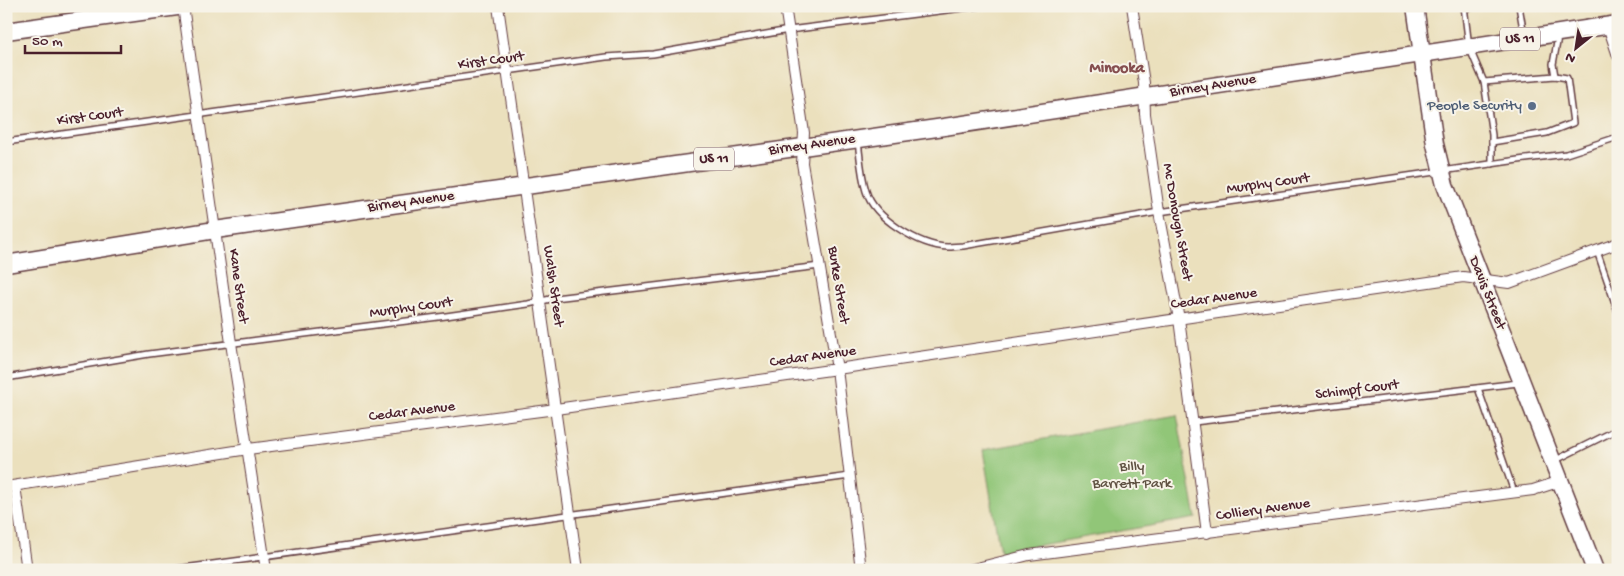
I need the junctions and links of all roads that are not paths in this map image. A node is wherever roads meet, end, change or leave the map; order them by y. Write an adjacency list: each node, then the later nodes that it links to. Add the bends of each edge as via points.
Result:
1 (183, 6): 10 (main road); 23 (street, Kane Street)
2 (498, 6): 19 (street, Walsh Street)
3 (785, 6): 12 (street, Burke Street)
4 (979, 6): 12 (lane, Kirst Court)
5 (1132, 6): 22 (street, Mc Donough Street)
6 (1415, 6): 17 (main road, Davis Street)
7 (1483, 6): 9 (lane)
8 (1519, 6): 15 (lane)
9 (1464, 7): 16 (lane)
10 (115, 11): 13 (main road)
11 (1613, 25): 14 (main road, Birney Avenue / US 11); 18 (street)
12 (789, 30): 19 (lane, Kirst Court, via 653,54); 28 (street, Burke Street, via 804,133)
13 (6, 31)
14 (1559, 33): 15 (main road, Birney Avenue / US 11); 20 (lane)
15 (1524, 38): 16 (main road, Birney Avenue / US 11)
16 (1468, 47): 17 (main road, Birney Avenue / US 11); 21 (lane)
17 (1422, 54): 22 (main road, Birney Avenue / US 11); 30 (main road, Davis Street)
18 (1618, 56)
19 (507, 71): 23 (lane, Kirst Court); 31 (street, Walsh Street)
20 (1554, 76): 21 (lane); 27 (lane, via 1567,78 1573,123 1547,132)
21 (1484, 82): 27 (lane)
22 (1144, 96): 25 (main road, Birney Avenue / US 11); 32 (street, Mc Donough Street)
23 (199, 114): 26 (lane, Kirst Court); 33 (street, Kane Street)
24 (1618, 137): 29 (lane, Murphy Court, via 1566,154)
25 (857, 139): 28 (main road, Birney Avenue / US 11); 32 (lane, Murphy Court, via 866,192 878,212 895,227 946,247)
26 (6, 142)
27 (1492, 142): 29 (lane)
28 (803, 147): 31 (main road, Birney Avenue / US 11); 37 (street, Burke Street, via 802,163)
29 (1492, 164): 30 (lane, Murphy Court)
30 (1441, 171): 32 (lane, Murphy Court); 38 (main road, Davis Street)
31 (524, 186): 33 (main road, Birney Avenue / US 11); 39 (street, Walsh Street)
32 (1159, 212): 41 (street, Mc Donough Street)
33 (215, 230): 36 (main road, Birney Avenue / US 11); 42 (street, Kane Street)
34 (1618, 243): 35 (street, Cedar Avenue)
35 (1597, 251): 38 (street, Cedar Avenue, via 1509,283); 40 (lane)
36 (6, 264)
37 (820, 266): 39 (lane, Murphy Court); 43 (street, Burke Street)
38 (1481, 278): 41 (street, Cedar Avenue, via 1463,277); 45 (main road, Davis Street)
39 (539, 300): 42 (lane, Murphy Court, via 446,316); 47 (street, Walsh Street)
40 (1618, 312)
41 (1179, 319): 43 (street, Cedar Avenue); 48 (street, Mc Donough Street)
42 (231, 343): 44 (lane, Murphy Court); 50 (street, Kane Street)
43 (837, 369): 47 (street, Cedar Avenue); 52 (street, Burke Street)
44 (6, 378)
45 (1523, 382): 46 (lane, Schimpf Court); 51 (main road, Davis Street)
46 (1478, 388): 48 (lane, Schimpf Court); 55 (lane)
47 (556, 409): 50 (street, Cedar Avenue); 56 (street, Walsh Street)
48 (1194, 422): 57 (street, Mc Donough Street)
49 (1618, 429): 51 (lane)
50 (248, 449): 54 (street, Cedar Avenue); 58 (street, Kane Street)
51 (1553, 461): 53 (main road, Davis Street)
52 (850, 476): 56 (lane); 63 (street, Burke Street)
53 (1561, 480): 55 (street, Colliery Avenue, via 1533,490); 65 (main road, Davis Street)
54 (10, 487): 59 (street)
55 (1514, 492): 57 (street, Colliery Avenue)
56 (569, 515): 58 (lane); 62 (street, Walsh Street)
57 (1208, 533): 64 (street, Colliery Avenue, via 1029,555)
58 (264, 558): 60 (lane); 61 (street, Kane Street)
59 (27, 570)
60 (169, 570)
61 (266, 570)
62 (578, 570)
63 (861, 570)
64 (969, 570)
65 (1595, 570)

